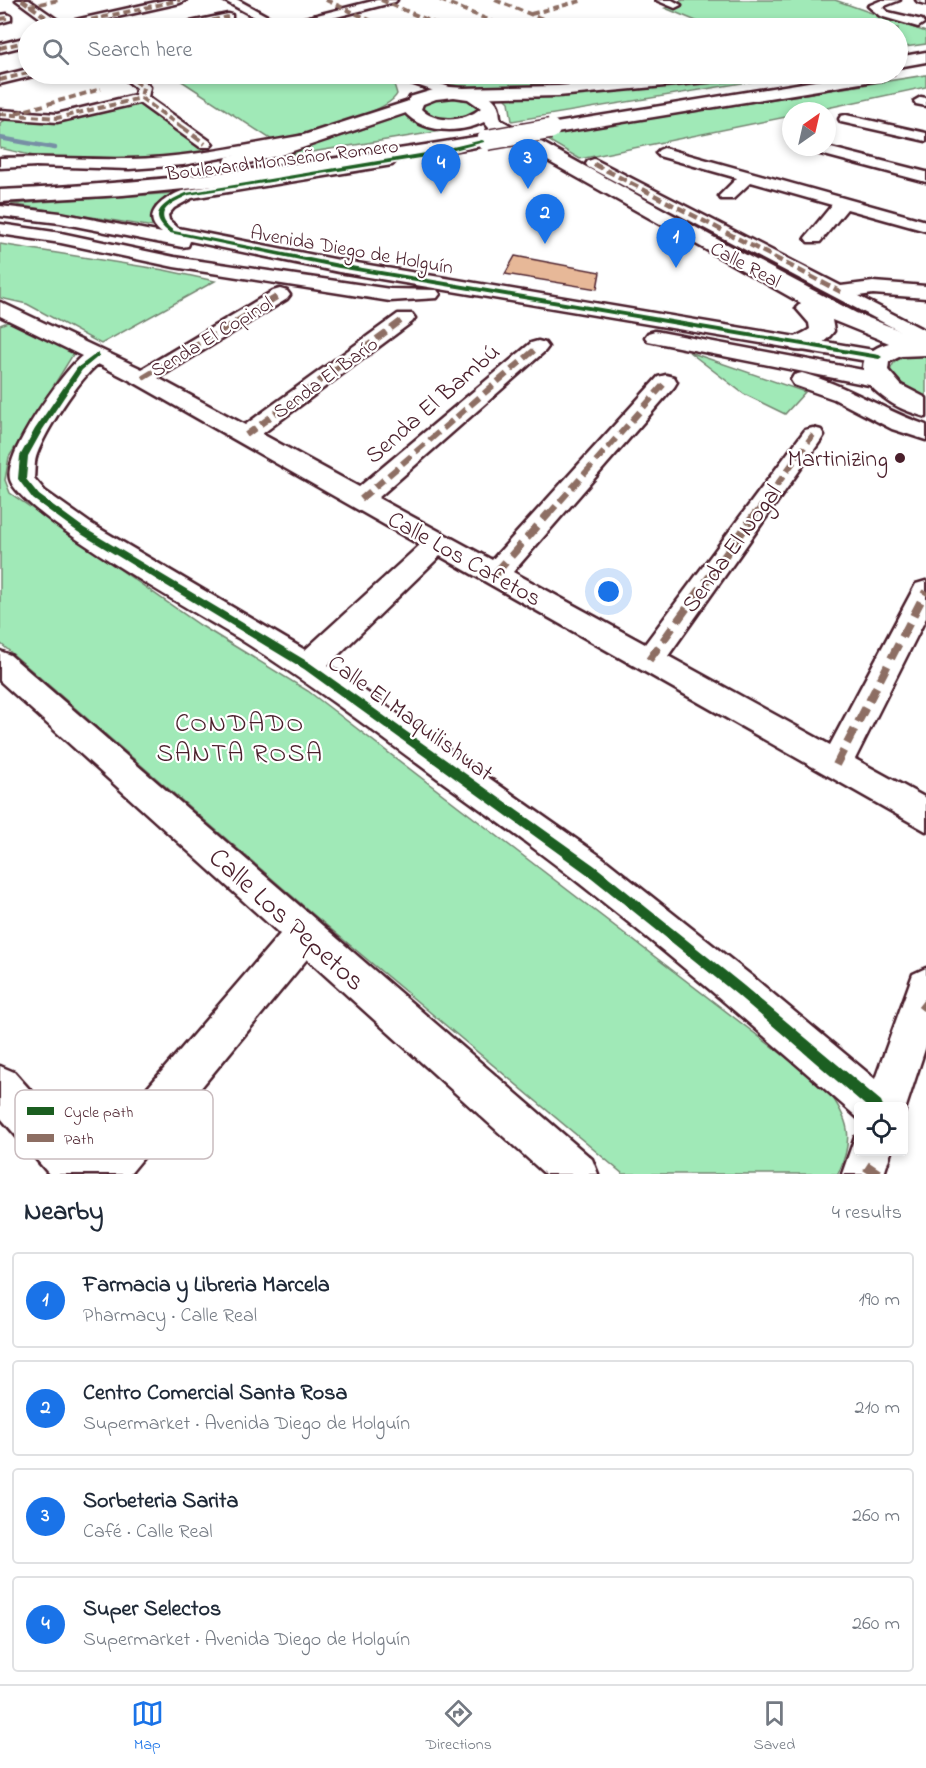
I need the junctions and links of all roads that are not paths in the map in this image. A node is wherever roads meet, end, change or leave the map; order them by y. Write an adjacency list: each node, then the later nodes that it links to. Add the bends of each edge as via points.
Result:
1 (59, 0): 7 (street)
2 (180, 0): 11 (street)
3 (229, 0): 13 (street)
4 (391, 0): 14 (street)
5 (662, 0): 8 (street)
6 (894, 0): 15 (street, via 874,6)
7 (25, 3): 10 (street)
8 (675, 5)
9 (228, 17): 12 (street)
10 (46, 18)
11 (103, 18)
12 (224, 18)
13 (264, 18)
14 (301, 18)
15 (899, 18)
16 (908, 20): 17 (street)
17 (918, 23)
18 (18, 44): 20 (street)
19 (926, 47): 21 (main road)
20 (0, 48)
21 (908, 49)
22 (926, 56): 23 (main road); 24 (main road)
23 (908, 57)
24 (908, 60)
25 (926, 67): 26 (main road)
26 (908, 69)
27 (18, 76): 28 (street)
28 (0, 80)
29 (139, 84): 37 (street, via 143,87)
30 (403, 84): 38 (street)
31 (429, 84): 36 (street)
32 (633, 84): 36 (main road, via 558,91)
33 (774, 84): 42 (main road, Boulevard Monseñor Romero)
34 (818, 84): 42 (main road, Boulevard Monseñor Romero)
35 (101, 89): 40 (street)
36 (457, 93): 38 (main road, via 431,94); 39 (main road, Calle Real, via 486,101)
37 (141, 98): 40 (street, via 57,118); 46 (street)
38 (414, 103): 43 (main road, Calle Real, via 415,114 421,118); 44 (main road)
39 (489, 110): 43 (main road, via 478,119); 73 (main road, Calle Real, via 495,124 727,254 847,318)
40 (3, 115)
41 (846, 119): 45 (street)
42 (542, 125): 43 (main road, Boulevard Monseñor Romero, bridge)
43 (474, 134): 53 (main road, Boulevard Monseñor Romero, via 302,159); 57 (main road, Boulevard Monseñor Romero, via 258,176 144,189); 69 (main road, Calle Real, via 481,127 519,145); 72 (street, Avenida Diego de Holguín, via 432,154 188,194 165,207 160,222 172,232 339,266)
44 (318, 137): 50 (street, via 183,160 114,164); 53 (main road, via 236,161)
45 (926, 137)
46 (205, 144)
47 (0, 153): 50 (street)
48 (664, 153): 54 (street)
49 (836, 154): 55 (street)
50 (36, 161): 51 (street)
51 (0, 164)
52 (594, 164): 64 (street)
53 (153, 175): 56 (main road, Boulevard Monseñor Romero)
54 (748, 177): 58 (street); 59 (street)
55 (926, 177)
56 (0, 183)
57 (0, 196)
58 (727, 196)
59 (843, 203): 61 (street); 63 (street)
60 (0, 211): 66 (street, Avenida Diego de Holguín, via 60,218)
61 (926, 226)
62 (0, 229): 66 (street, via 174,262 390,295)
63 (814, 238)
64 (841, 292): 65 (street, via 873,288); 73 (street)
65 (926, 292)
66 (437, 293): 71 (street, Avenida Diego de Holguín)
67 (279, 295): 77 (street, Senda El Copinol)
68 (0, 308): 75 (street, Calle Los Cafetos)
69 (808, 308): 72 (main road, via 821,321 822,331); 76 (main road, Calle Real, via 850,332)
70 (405, 318): 81 (street, Senda El Barío)
71 (603, 328): 76 (street, Avenida Diego de Holguín); 80 (street, via 831,389)
72 (800, 344): 76 (street, Avenida Diego de Holguín)
73 (925, 345): 76 (main road, via 896,349)
74 (538, 347): 83 (street, Senda El Bambú)
75 (97, 355): 77 (street, Calle Los Cafetos); 89 (street, Calle El Maquilishuat, via 80,369 39,429 24,456 23,483 81,530)
76 (879, 365): 79 (main road, Calle Real, via 901,399)
77 (143, 378): 81 (street, Calle Los Cafetos)
78 (666, 382): 85 (street)
79 (926, 408)
80 (926, 433)
81 (246, 435): 83 (street, Calle Los Cafetos)
82 (813, 435): 87 (street, Senda El Nogal)
83 (361, 500): 84 (street, Calle Los Cafetos)
84 (438, 543): 85 (street, Calle Los Cafetos); 89 (street)
85 (495, 574): 87 (street, Calle Los Cafetos)
86 (926, 591): 90 (street)
87 (649, 660): 90 (street, Calle Los Cafetos)
88 (0, 663): 92 (street, Calle Los Pepetos)
89 (307, 666): 96 (street, Calle El Maquilishuat, via 591,870)
90 (836, 765): 91 (street, Calle Los Cafetos)
91 (926, 815)
92 (305, 933): 95 (street); 103 (street, Calle Los Pepetos)
93 (924, 999): 97 (street)
94 (0, 1086): 98 (street)
95 (173, 1090)
96 (870, 1102)
97 (888, 1102)
98 (15, 1103)
99 (64, 1159): 101 (street)
100 (115, 1159): 102 (street)
101 (77, 1174)
102 (102, 1174)
103 (577, 1174)

